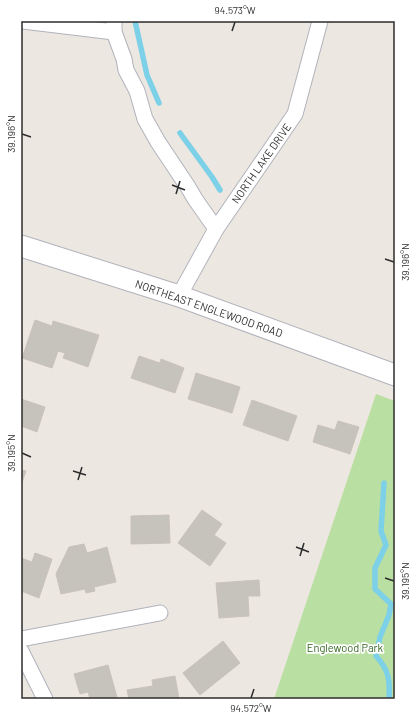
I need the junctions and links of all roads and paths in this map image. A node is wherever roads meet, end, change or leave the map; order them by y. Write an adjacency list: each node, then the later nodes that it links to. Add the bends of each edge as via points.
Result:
1 (23, 21): 3 (street)
2 (320, 21): 4 (street, NORTH LAKE DRIVE, via 295,114)
3 (114, 26): 4 (street, via 126,70 137,91 145,119)
4 (216, 229): 6 (street, NORTH LAKE DRIVE)
5 (21, 246): 6 (main road, NORTHEAST ENGLEWOOD ROAD)
6 (179, 296): 7 (main road, NORTHEAST ENGLEWOOD ROAD)
7 (395, 375)
8 (160, 613): 9 (street)
9 (21, 639)
10 (21, 651): 11 (street)
11 (45, 699)

